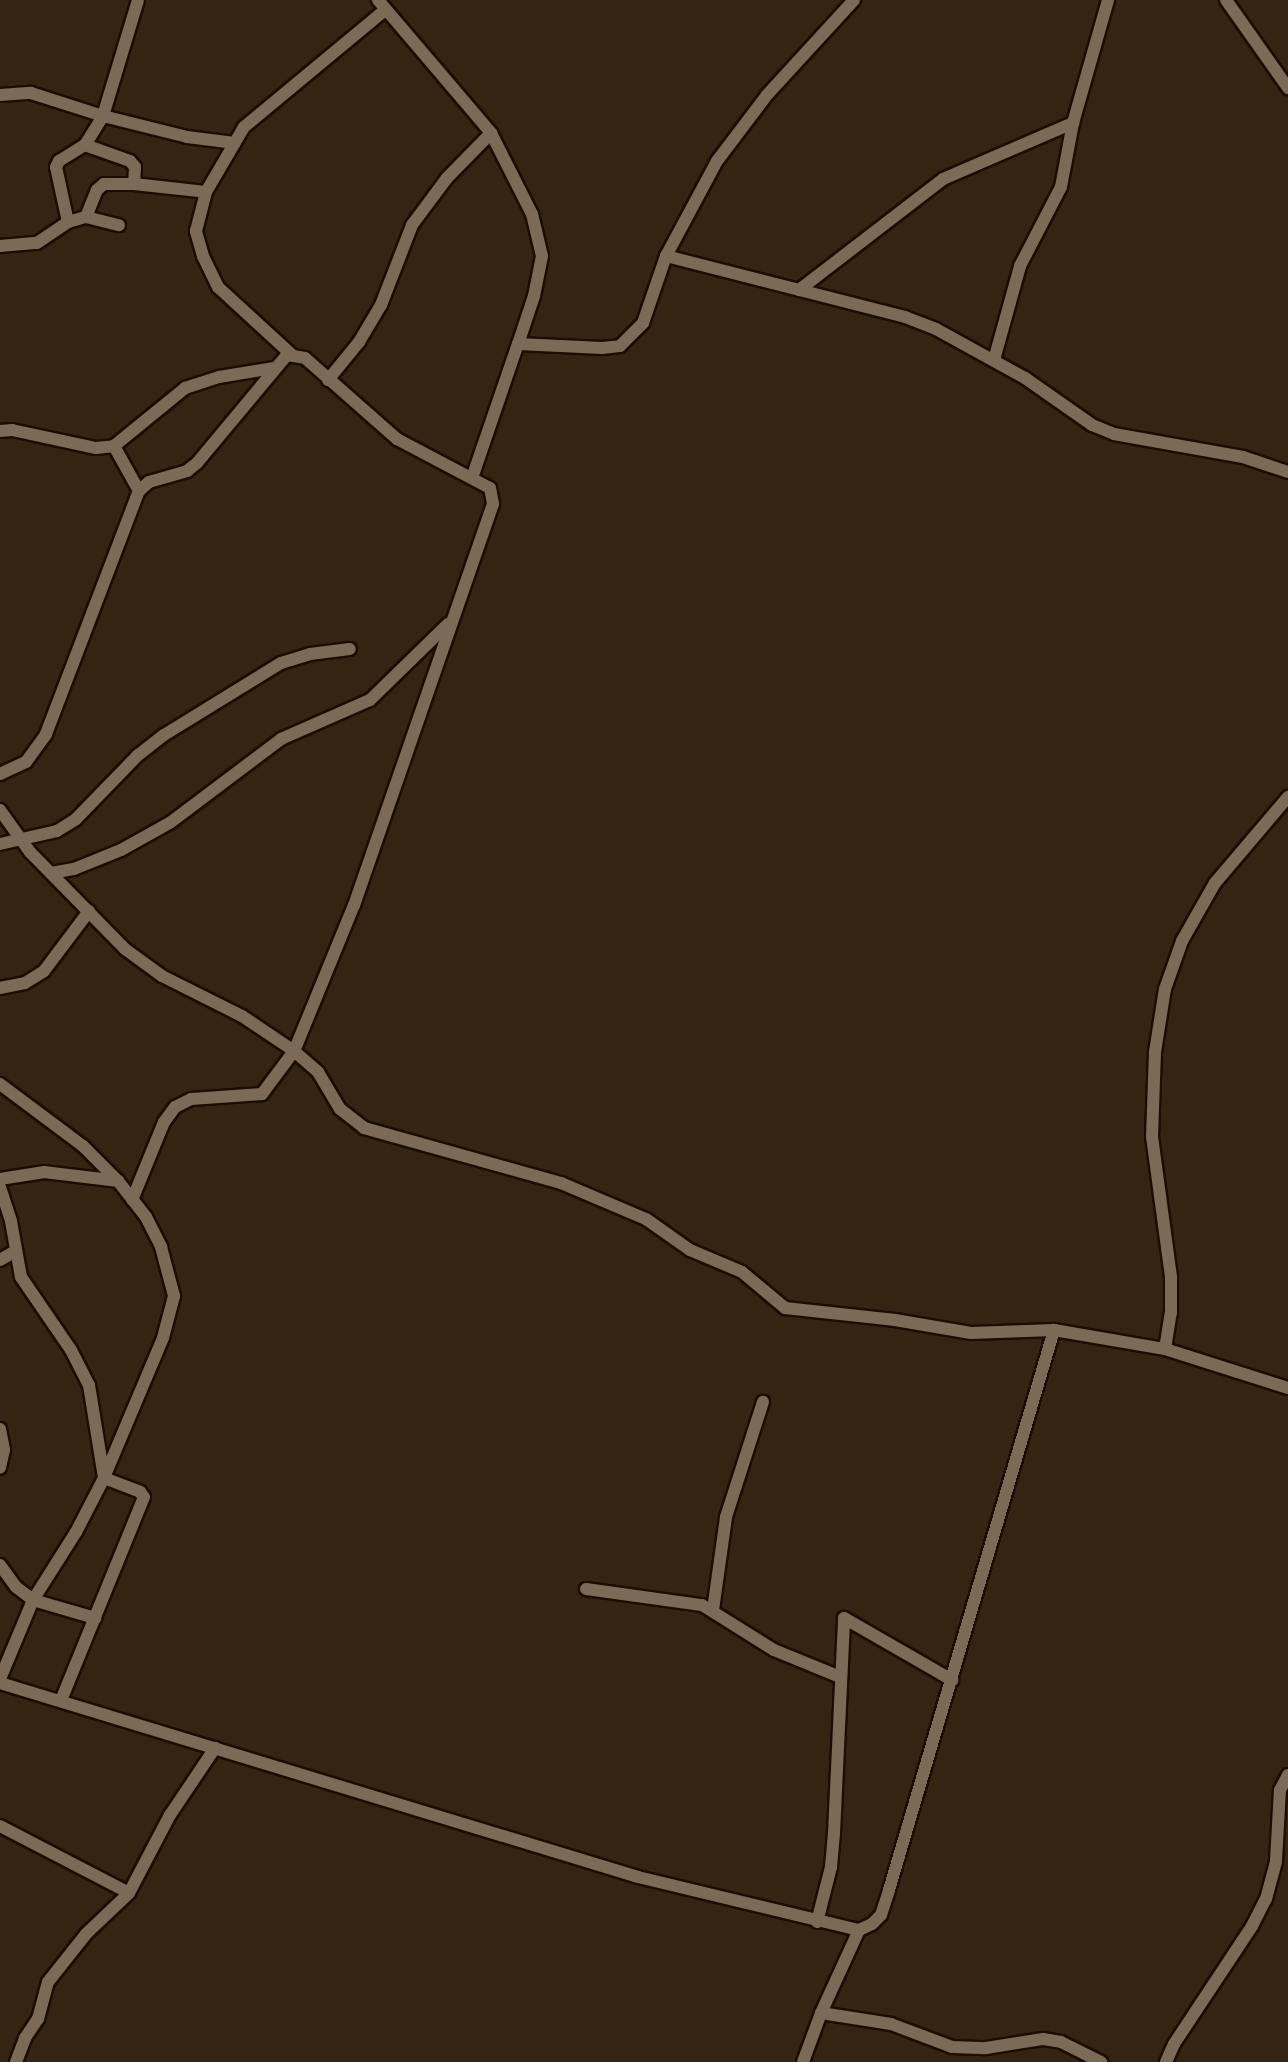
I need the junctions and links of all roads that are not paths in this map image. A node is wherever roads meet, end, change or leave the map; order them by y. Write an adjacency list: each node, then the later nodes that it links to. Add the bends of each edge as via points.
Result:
1 (138, 0): 8 (street)
2 (855, 0): 19 (street, via 767,96 717,161)
3 (1108, 0): 9 (street)
4 (1226, 0): 6 (street)
5 (382, 5): 10 (street); 11 (street, via 244,127)
6 (1288, 88)
7 (0, 95): 8 (street, via 31,93)
8 (103, 116): 11 (street, via 187,137); 12 (street)
9 (1073, 123): 20 (street, via 943,179); 23 (street, via 1061,187 1020,266)
10 (491, 133): 21 (street, via 532,214 542,257); 25 (street, via 453,171 412,225 381,305)
11 (234, 143): 14 (street)
12 (85, 145): 13 (street, via 130,161 135,167); 16 (street, via 56,167)
13 (134, 184): 14 (street); 15 (street, via 104,184)
14 (206, 192): 22 (street, via 196,231 218,287)
15 (86, 217): 16 (street); 17 (street)
16 (68, 222): 18 (street, via 37,243)
17 (119, 225)
18 (0, 246)
19 (666, 256): 20 (street); 21 (street, via 643,323 620,346)
20 (799, 290): 23 (street, via 905,317)
21 (519, 344): 29 (street)
22 (292, 355): 24 (street); 25 (street, via 305,358)
23 (994, 360): 28 (street, via 1092,425 1243,457)
24 (275, 368): 27 (street, via 185,388); 30 (street, via 197,463 187,471 149,482)
25 (328, 380): 29 (street, via 397,439)
26 (0, 431): 27 (street, via 96,448)
27 (114, 446): 30 (street)
28 (1288, 472)
29 (472, 478): 31 (street, via 490,488 493,504)
30 (139, 491): 33 (street, via 46,734 26,762)
31 (450, 622): 38 (street, via 370,700 281,739 171,822 121,850); 41 (street, via 354,905)
32 (350, 649): 36 (street, via 281,663 164,735 76,819 57,831)
33 (0, 774)
34 (1288, 797): 50 (street, via 1215,883 1182,942 1164,989 1154,1052 1152,1137 1171,1277)
35 (0, 810): 36 (street)
36 (23, 840): 37 (street); 38 (street)
37 (0, 844)
38 (51, 873): 39 (street)
39 (89, 911): 40 (street, via 44,971 25,983); 41 (street, via 139,961 242,1016)
40 (0, 988)
41 (294, 1051): 46 (street, via 262,1094 191,1099 175,1107 164,1122); 49 (street, via 318,1072 340,1109 363,1128 561,1183 646,1219 690,1250 742,1272 786,1308 971,1333)
42 (0, 1084): 44 (street, via 83,1146)
43 (0, 1178): 44 (street, via 44,1172)
44 (117, 1181): 46 (street)
45 (0, 1187): 47 (street, via 11,1221)
46 (132, 1200): 55 (street, via 160,1247 174,1296 163,1338)
47 (14, 1252): 48 (street); 55 (street, via 21,1277 89,1385)
48 (0, 1261)
49 (1054, 1330): 50 (street); 62 (street)
50 (1165, 1349): 51 (street)
51 (1288, 1388)
52 (763, 1402): 59 (street, via 726,1517)
53 (0, 1429): 54 (street, via 4,1440)
54 (0, 1468)
55 (104, 1478): 58 (street); 60 (street, via 140,1492 144,1502)
56 (0, 1565): 58 (street)
57 (586, 1589): 59 (street, via 687,1602)
58 (33, 1600): 60 (street); 63 (street)
59 (713, 1610): 61 (street, via 774,1650)
60 (95, 1618): 64 (street)
61 (840, 1677): 62 (street, via 844,1618); 69 (street, via 831,1867)
62 (952, 1680): 70 (street, via 881,1914)
63 (0, 1681): 64 (street)
64 (61, 1700): 65 (street)
65 (215, 1748): 68 (street, via 170,1815); 69 (street, via 638,1877)
66 (1288, 1775): 75 (street, via 1280,1790 1276,1861 1266,1899)
67 (0, 1826): 68 (street)
68 (129, 1893): 72 (street, via 55,1970 36,2024)
69 (817, 1922): 70 (street)
70 (859, 1930): 71 (street)
71 (821, 2013): 73 (street); 74 (street, via 891,2024 952,2048 986,2049 1043,2039 1061,2042)
72 (16, 2062)
73 (803, 2062)
74 (1101, 2062)
75 (1166, 2062)

